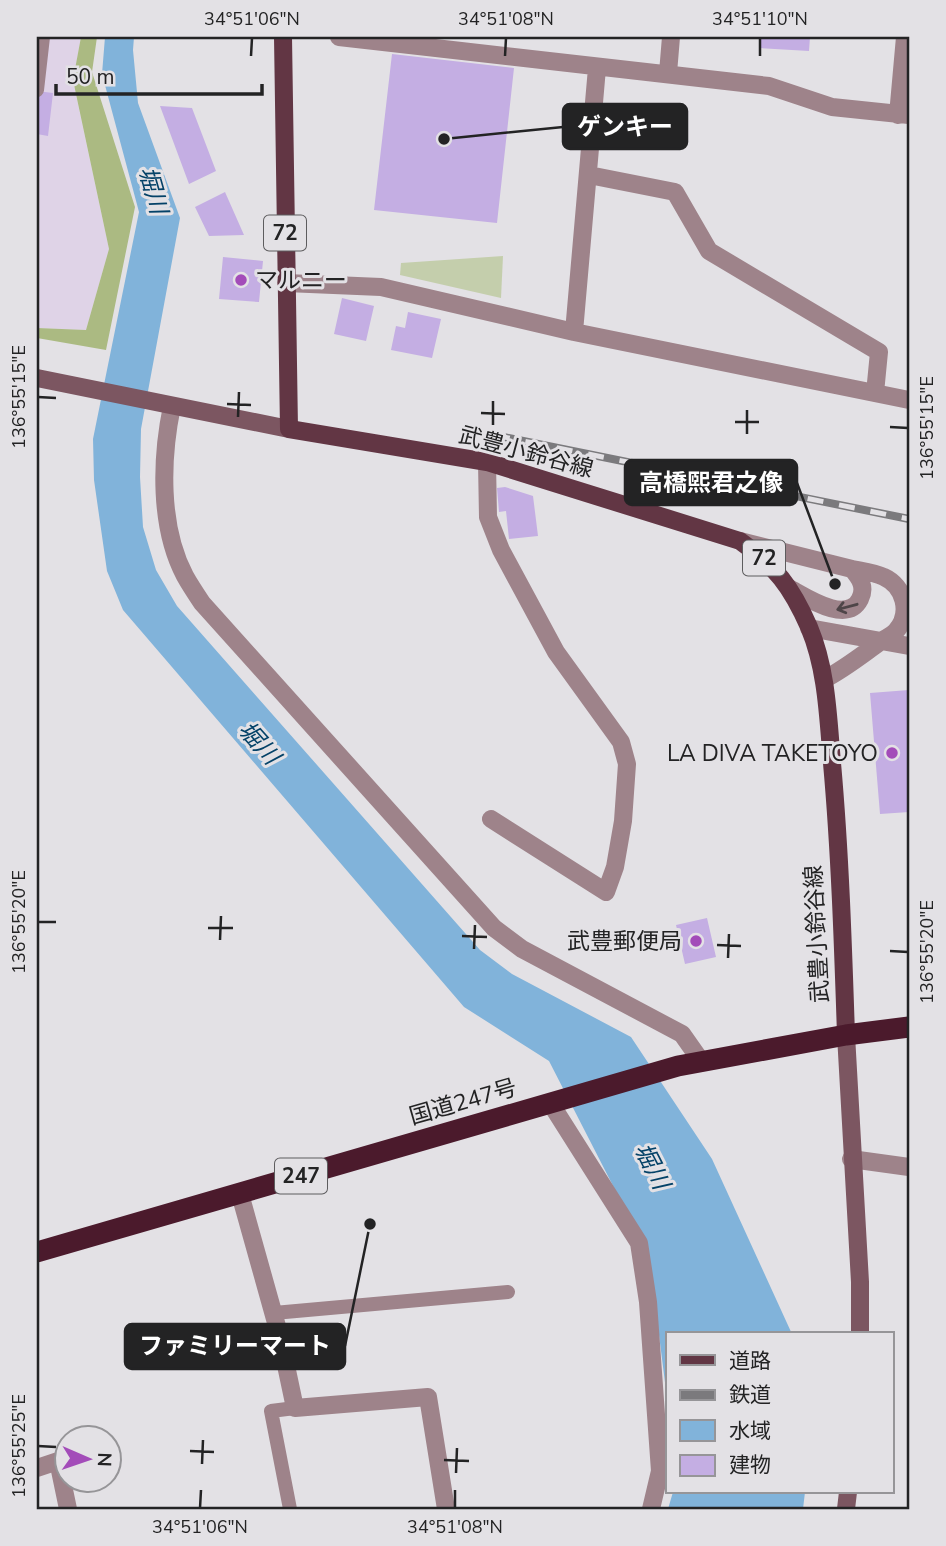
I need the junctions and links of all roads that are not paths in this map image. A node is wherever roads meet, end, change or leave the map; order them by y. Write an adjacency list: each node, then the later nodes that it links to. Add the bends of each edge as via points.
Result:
1 (43, 37): 8 (lane)
2 (283, 37): 11 (main road, 72)
3 (339, 37): 6 (street)
4 (671, 37): 7 (street)
5 (905, 37): 9 (street)
6 (597, 68): 7 (street); 10 (street)
7 (668, 73): 9 (street, via 769,86 832,107)
8 (37, 90)
9 (904, 115)
10 (589, 175): 12 (street); 14 (street, via 675,192 709,251 879,352)
11 (286, 283): 12 (street, via 381,287); 17 (main road, 72)
12 (574, 332): 14 (street)
13 (37, 378): 16 (street)
14 (875, 393): 15 (street)
15 (909, 400)
16 (172, 406): 17 (street); 29 (street, via 166,435 164,501 184,575 202,603 494,928 522,949 682,1034)
17 (289, 429): 18 (main road, 武豊小鈴谷線 / 72)
18 (487, 462): 19 (main road, 武豊小鈴谷線 / 72); 26 (street, via 488,517 501,550 556,652 621,742 627,764 623,821 606,892)
19 (740, 541): 20 (street); 21 (main road, 武豊小鈴谷線 / 72, via 768,561)
20 (852, 569): 21 (street, one-way to 21, via 863,592 858,604 847,609 823,607); 23 (street, via 882,576 895,583 902,595 902,622)
21 (789, 588): 22 (main road, 武豊小鈴谷線 / 72)
22 (809, 628): 23 (street); 25 (main road, 武豊小鈴谷線 / 72)
23 (883, 640): 24 (street); 25 (street)
24 (909, 646)
25 (825, 680): 28 (main road, 武豊小鈴谷線 / 72, via 836,803)
26 (491, 819)
27 (909, 1027): 28 (highway, 国道247号 / 247)
28 (846, 1035): 29 (highway, 国道247号 / 247); 31 (street)
29 (701, 1061): 30 (highway, 国道247号 / 247)
30 (558, 1102): 33 (highway, 国道247号 / 247); 43 (street, via 639,1244 648,1301 660,1472)
31 (852, 1159): 32 (street); 37 (street)
32 (909, 1167)
33 (240, 1194): 34 (highway, 国道247号 / 247); 36 (street)
34 (37, 1252)
35 (508, 1292): 36 (lane)
36 (274, 1313): 38 (street)
37 (860, 1332)
38 (295, 1408): 41 (lane, via 271,1411); 42 (street, via 428,1397)
39 (37, 1468): 40 (street, via 58,1461)
40 (68, 1509)
41 (290, 1509)
42 (446, 1509)
43 (652, 1509)

